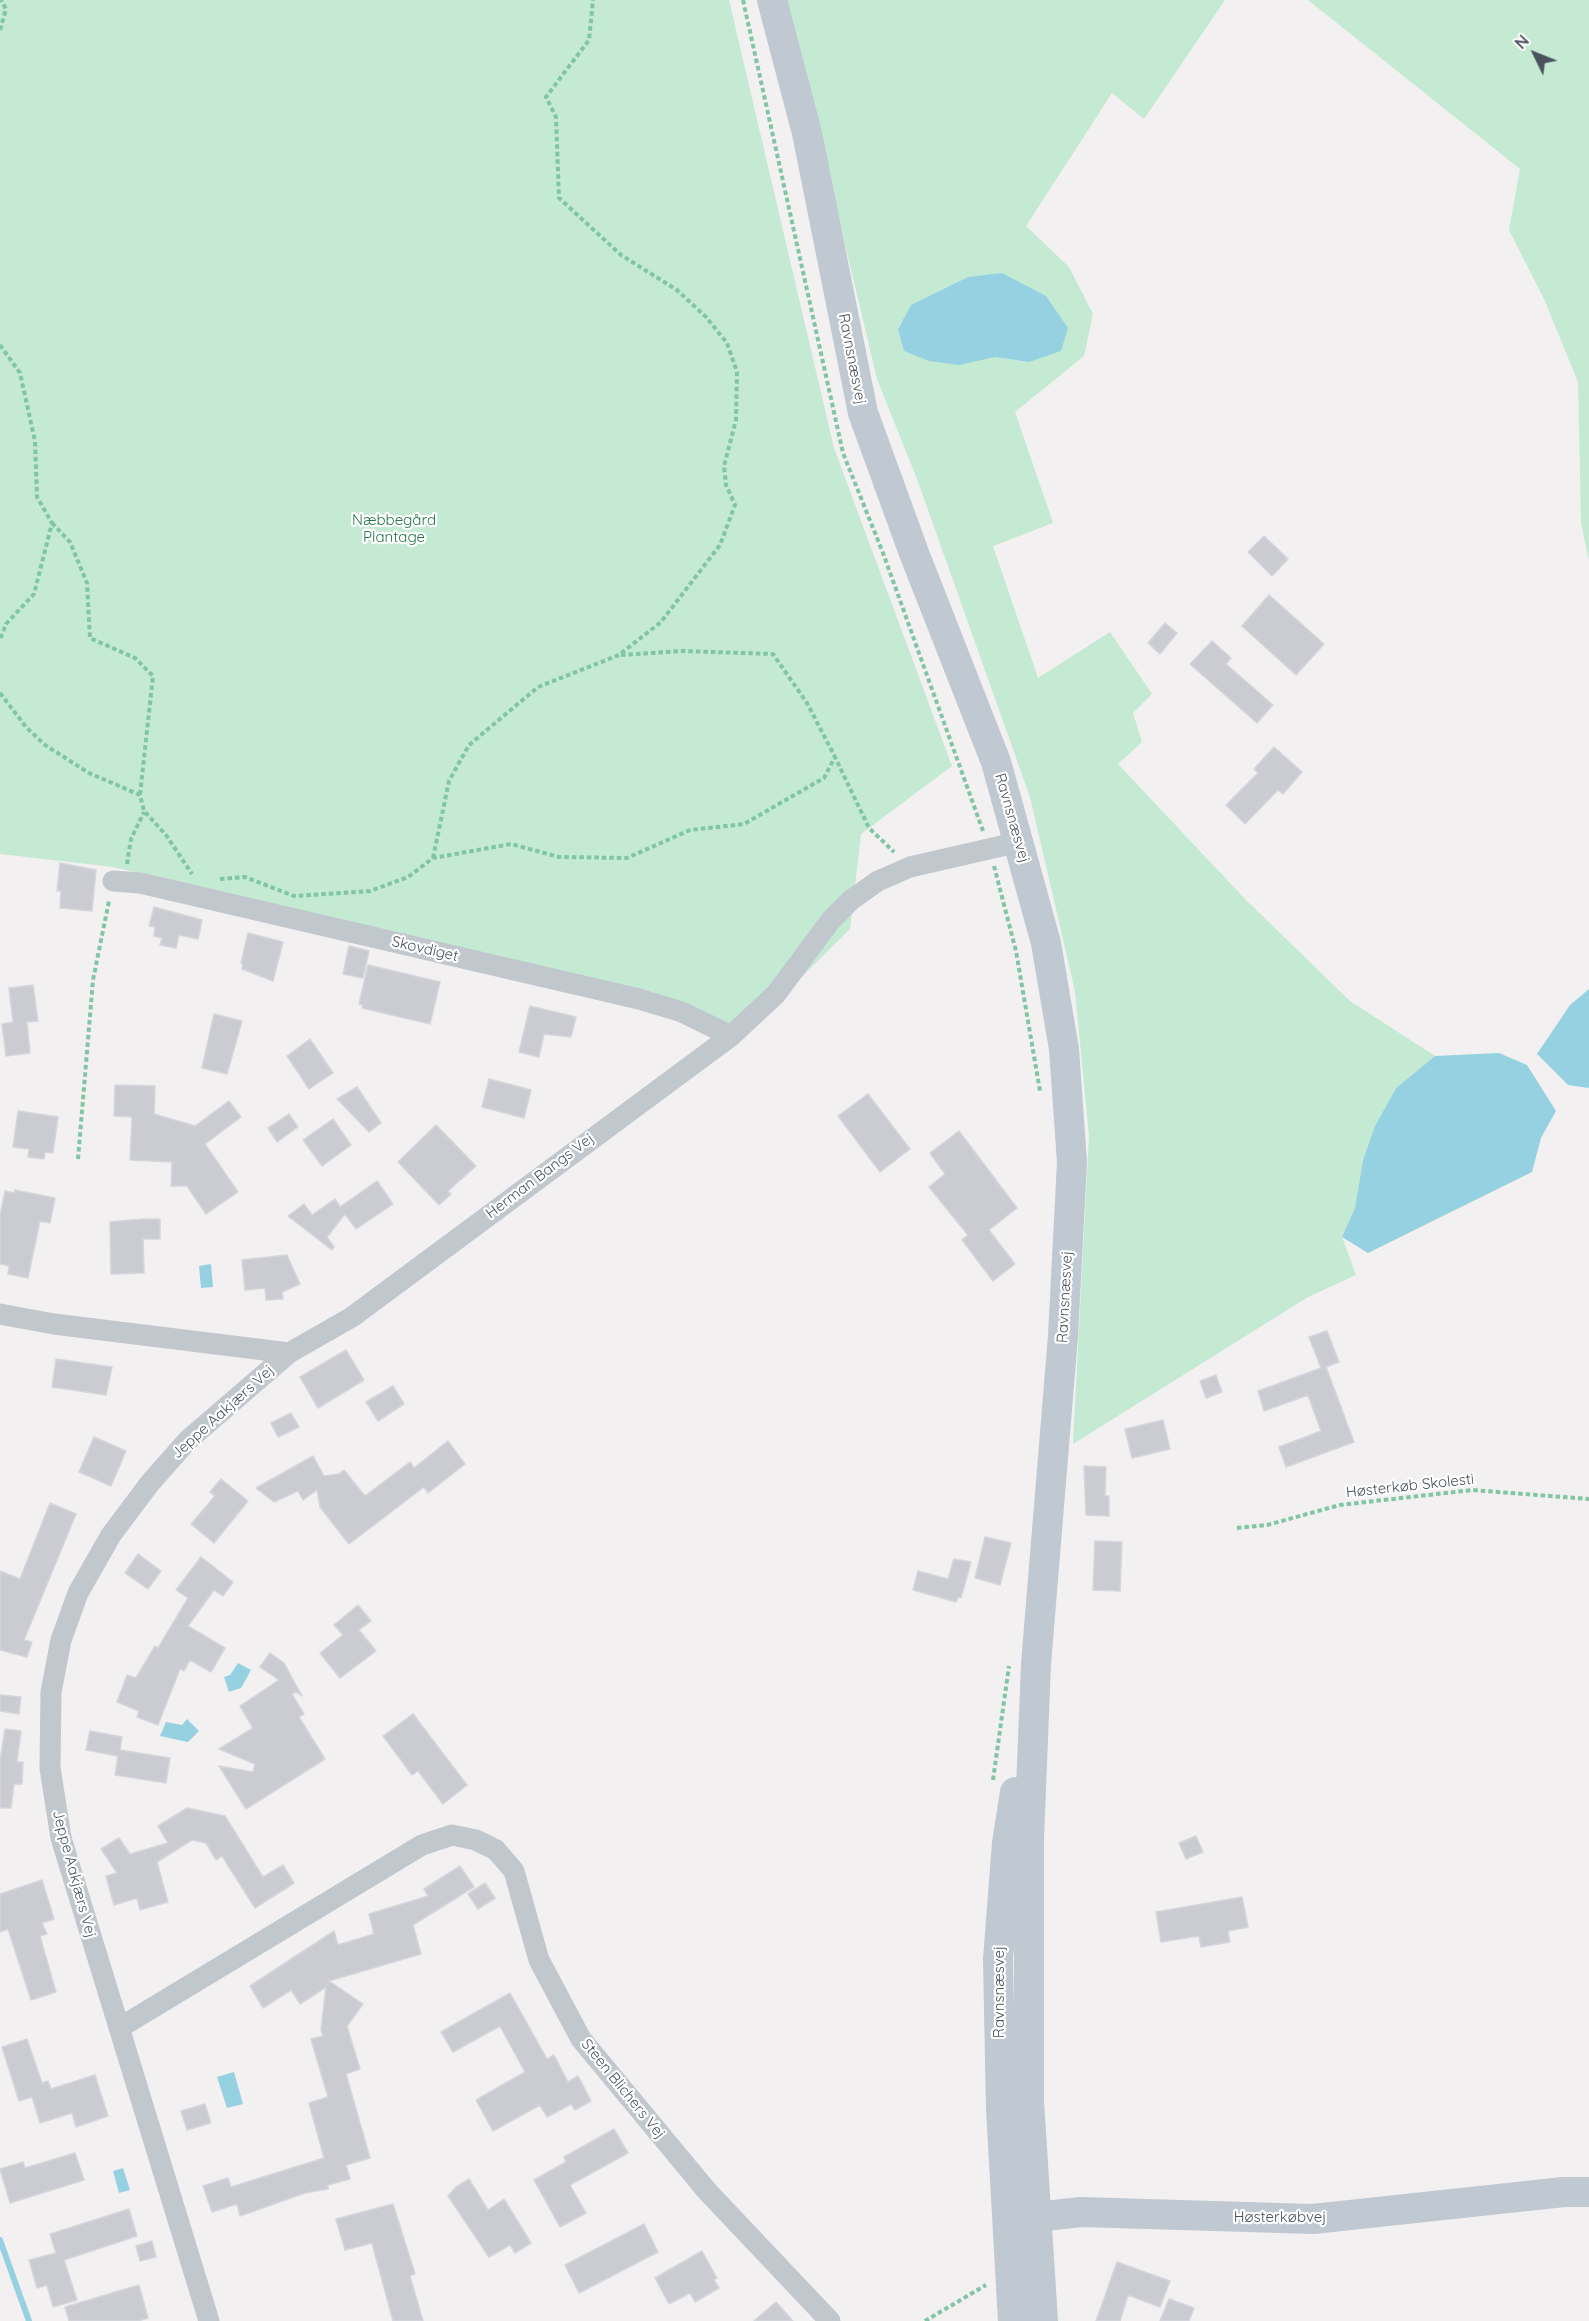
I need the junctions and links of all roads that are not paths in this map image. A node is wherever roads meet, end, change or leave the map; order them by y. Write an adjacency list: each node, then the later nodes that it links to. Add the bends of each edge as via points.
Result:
1 (772, 0): 2 (main road, Ravnsnæsvej, via 807,133 863,413 996,762)
2 (1019, 842): 4 (street, Herman Bangs Vej, via 910,867 879,881 831,920 776,994); 7 (main road, Ravnsnæsvej, via 1046,943 1064,1049 1072,1162 1063,1335)
3 (113, 881): 4 (street, Skovdiget, via 140,883 639,999 682,1012)
4 (731, 1036): 6 (street, Herman Bangs Vej, via 352,1317)
5 (0, 1314): 6 (street)
6 (289, 1353): 8 (street, Jeppe Aakjærs Vej, via 188,1440 150,1483 111,1535 78,1593 61,1640 51,1692 50,1768 61,1838)
7 (1022, 1664): 10 (main road, Ravnsnæsvej, via 1029,1850 1029,2101); 11 (main road, Ravnsnæsvej, via 998,1959)
8 (119, 2028): 12 (street, Jeppe Aakjærs Vej); 13 (street, Steen Blichers Vej, via 422,1845 452,1835 476,1840 496,1850 514,1871 539,1960 582,2038 707,2191)
9 (1589, 2192): 10 (main road, Høsterkøbvej, via 1313,2219 1081,2212)
10 (1036, 2217): 11 (main road, Høsterkøbvej); 15 (main road, Ravnsnæsvej)
11 (1006, 2220): 14 (main road, Ravnsnæsvej)
12 (209, 2321)
13 (830, 2321)
14 (1013, 2321)
15 (1044, 2321)

